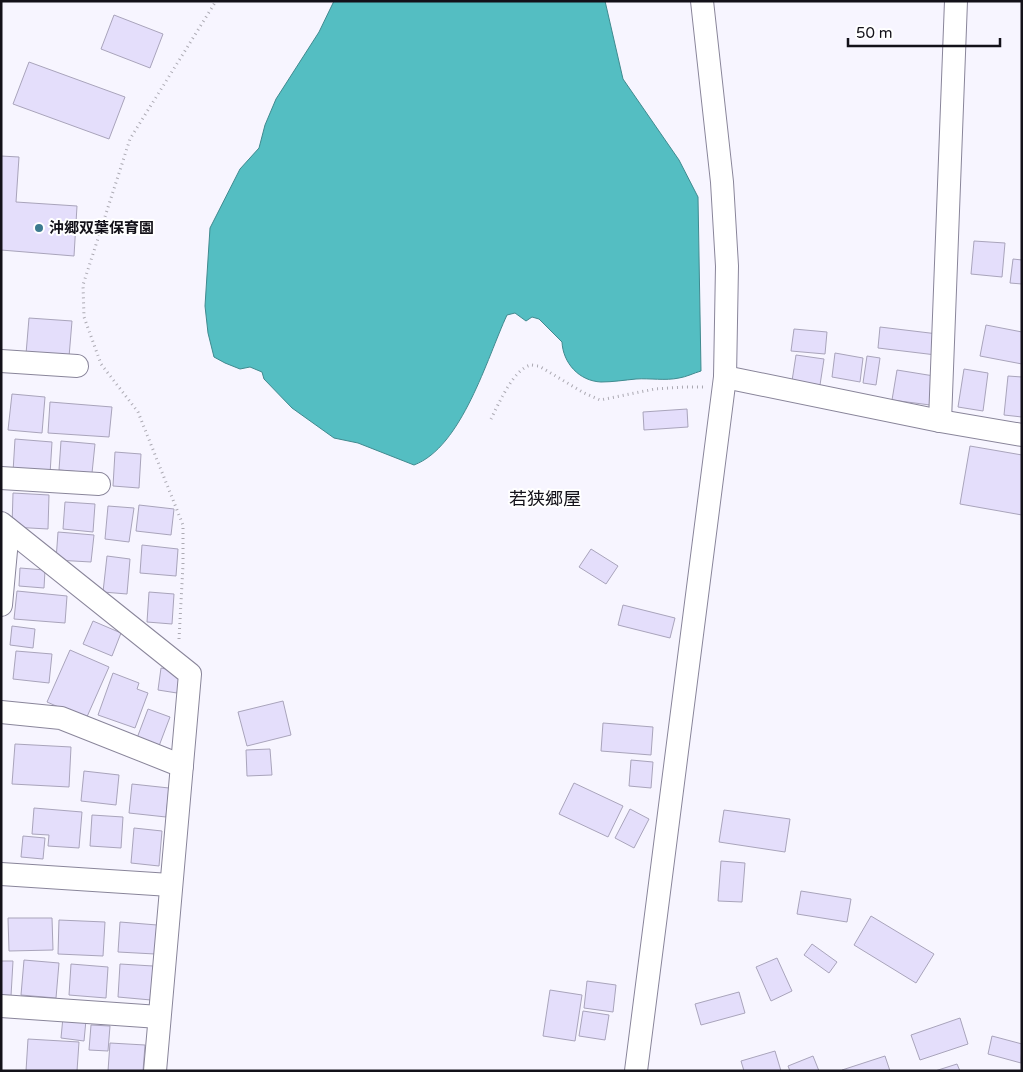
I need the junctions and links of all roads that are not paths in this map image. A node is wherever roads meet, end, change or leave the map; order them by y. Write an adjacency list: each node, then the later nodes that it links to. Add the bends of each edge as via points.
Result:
1 (702, 1): 5 (street, via 727,266)
2 (956, 1): 6 (street)
3 (1, 361): 4 (street)
4 (78, 366)
5 (725, 382): 6 (street); 19 (street)
6 (940, 421): 7 (street)
7 (1022, 435)
8 (1, 478): 9 (street)
9 (99, 484)
10 (5, 526): 11 (street); 13 (street, via 190,674)
11 (1, 605)
12 (1, 712): 13 (street, via 61,718)
13 (182, 766): 15 (street)
14 (1, 874): 15 (street)
15 (170, 885): 17 (street)
16 (1, 1006): 17 (street)
17 (160, 1017): 18 (street)
18 (155, 1071)
19 (636, 1071)

